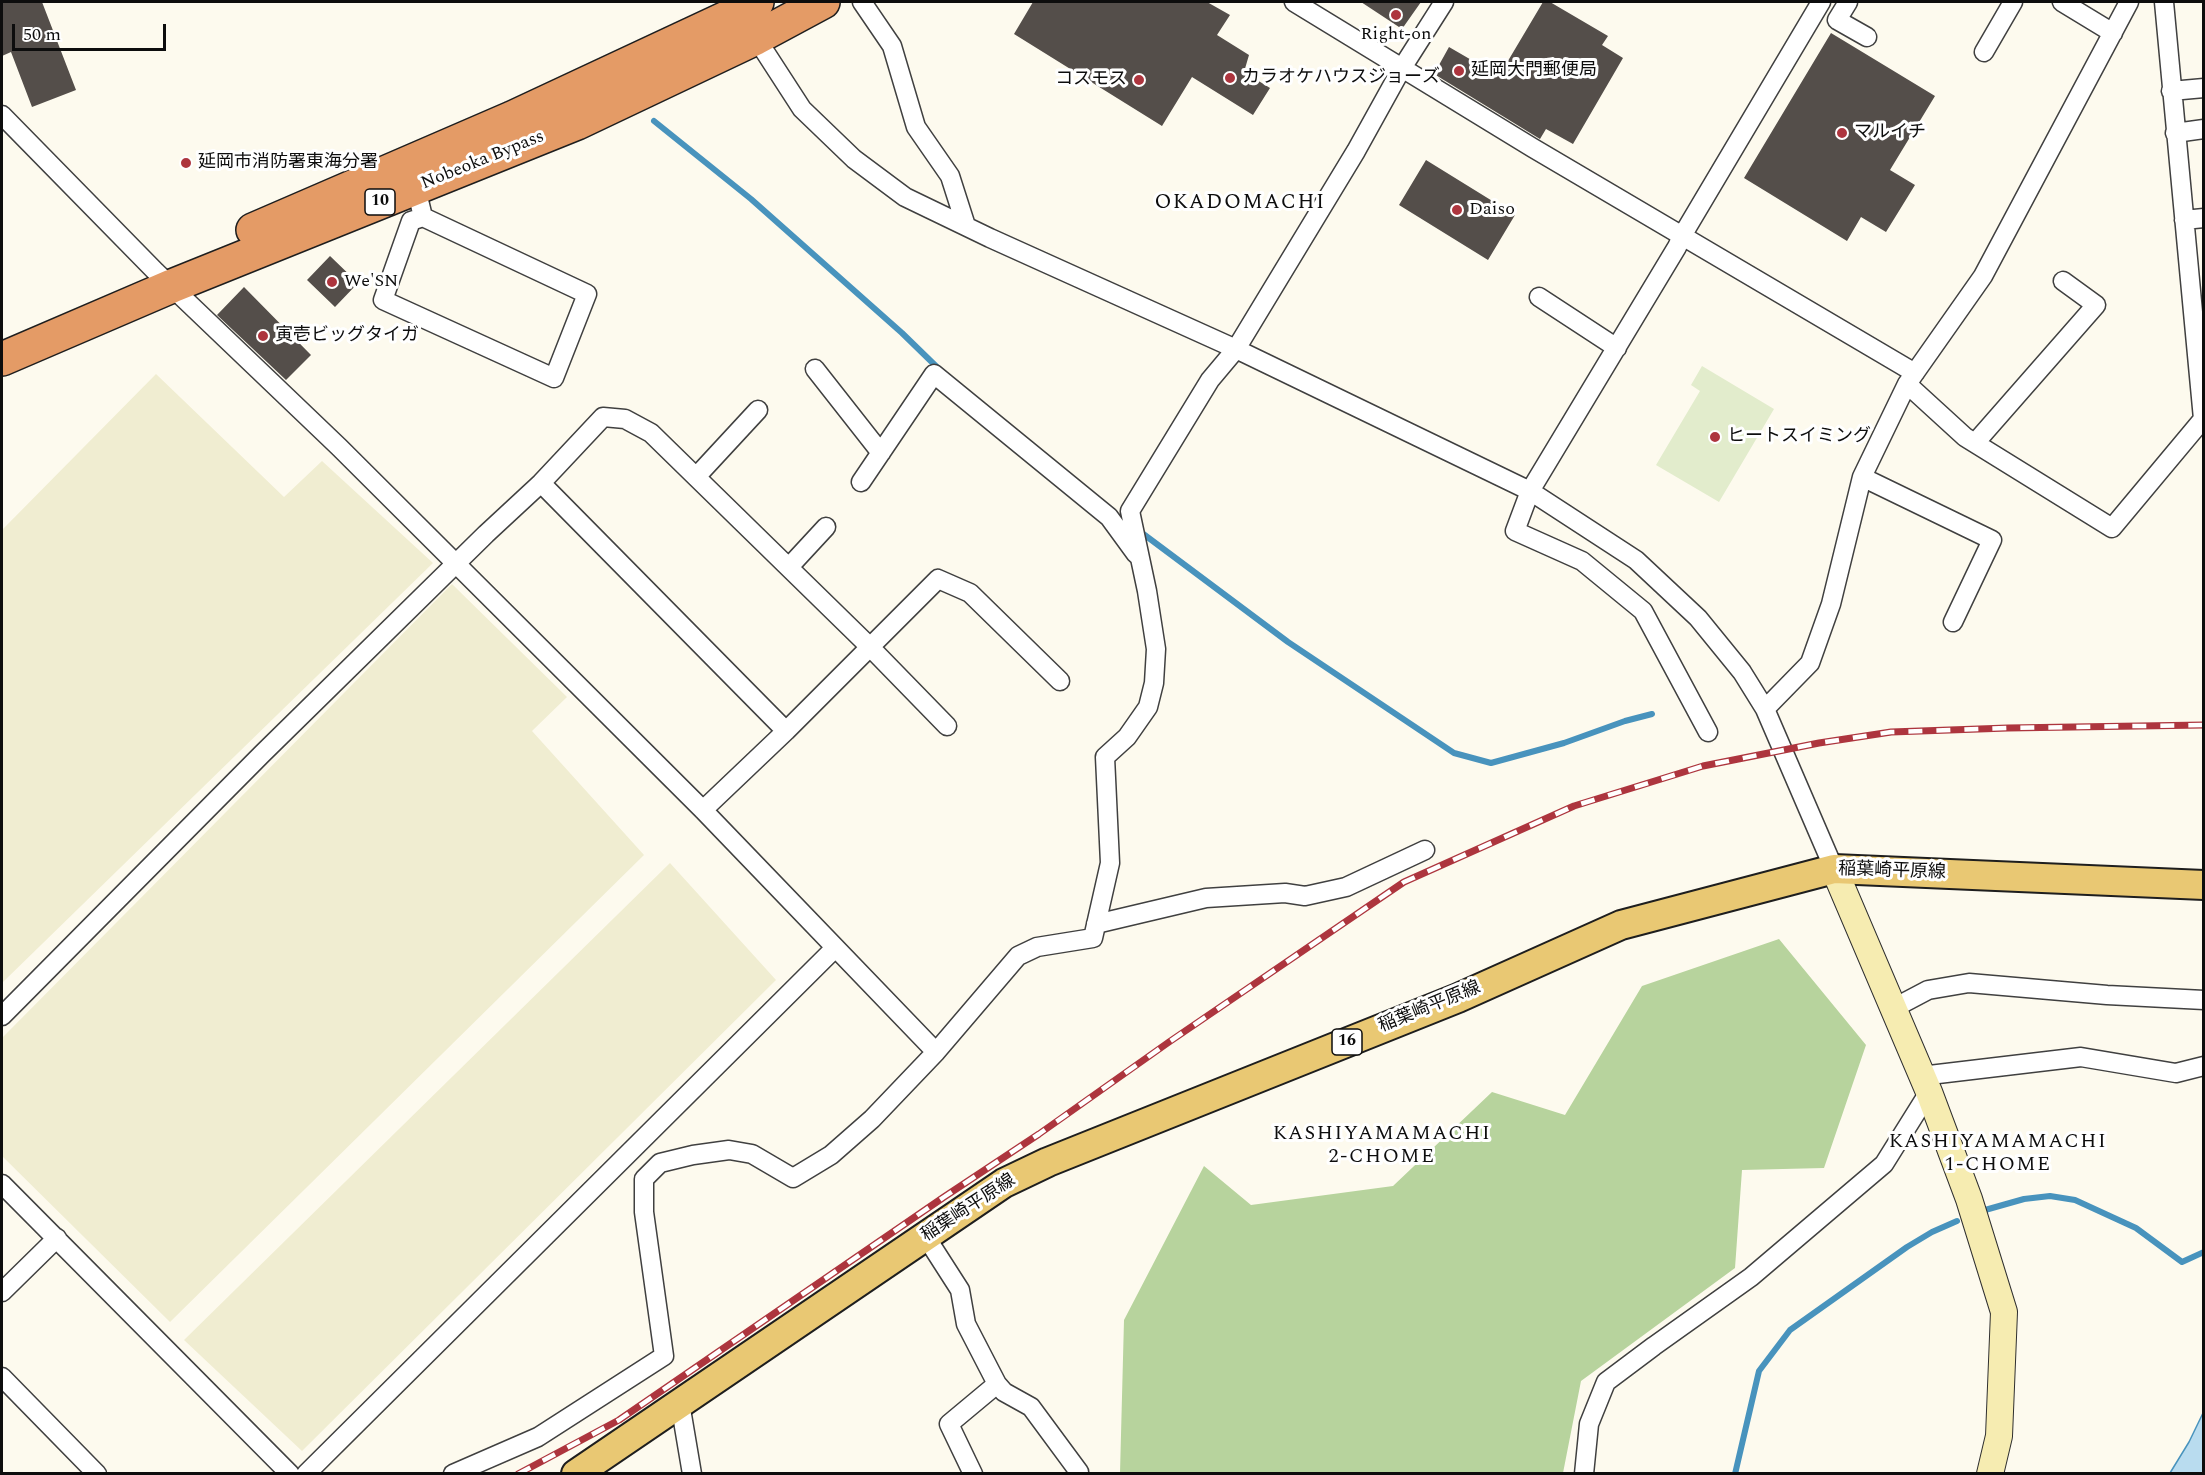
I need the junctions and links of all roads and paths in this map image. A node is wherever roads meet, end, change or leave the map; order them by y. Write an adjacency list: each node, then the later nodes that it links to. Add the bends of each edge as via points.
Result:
1 (823, 2): 11 (highway, Nobeoka Bypass / 10)
2 (862, 2): 24 (street, via 892,45 916,127 950,176)
3 (1293, 2): 15 (street)
4 (1444, 2): 15 (street)
5 (1821, 2): 25 (street)
6 (1848, 2): 13 (street, via 1837,20)
7 (2013, 2): 14 (street)
8 (2062, 2): 12 (street)
9 (2129, 2): 12 (street)
10 (2164, 2): 17 (street)
11 (746, 13): 21 (highway, Nobeoka Bypass / 10, via 578,123); 24 (street, via 802,109 854,159 905,197); 26 (highway, Nobeoka Bypass / 10)
12 (2113, 33): 34 (street, via 1983,276)
13 (1867, 37)
14 (1984, 51)
15 (1402, 68): 25 (street); 31 (street)
16 (2204, 88): 17 (street)
17 (2171, 91): 20 (street)
18 (2, 115): 26 (street)
19 (2204, 129): 20 (street)
20 (2175, 133): 23 (street)
21 (419, 203): 21 (street, via 383,300 554,378 587,294); 26 (highway, Nobeoka Bypass / 10)
22 (2204, 218): 23 (street)
23 (2184, 220): 36 (street, via 2203,419 2112,528)
24 (966, 226): 31 (street)
25 (1682, 236): 30 (street); 34 (street)
26 (164, 279): 29 (highway, Nobeoka Bypass / 10); 32 (highway, Nobeoka Bypass / 10); 45 (street)
27 (2063, 281): 36 (street, via 2096,305)
28 (1539, 297): 30 (street)
29 (2, 334)
30 (1617, 348): 42 (street)
31 (1236, 349): 42 (street); 44 (street, via 1210,380 1130,511)
32 (2, 359)
33 (815, 369): 37 (street)
34 (1911, 379): 36 (street); 39 (street)
35 (758, 410): 38 (street)
36 (1975, 443)
37 (881, 453): 40 (street); 44 (street, via 934,374 1109,517)
38 (696, 477): 41 (street, via 651,434 625,419 603,417); 46 (street)
39 (1862, 477): 47 (street, via 1992,540); 50 (street, via 1831,604 1810,663)
40 (861, 482)
41 (541, 483): 45 (street); 52 (street)
42 (1530, 491): 50 (street, via 1636,560 1698,618 1742,672); 53 (street, via 1515,531 1582,561 1643,611)
43 (826, 527): 46 (street)
44 (1138, 552): 58 (street, via 1156,649 1154,683 1148,707 1127,737 1105,757 1110,863)
45 (456, 564): 54 (street); 62 (street)
46 (789, 567): 48 (street)
47 (1953, 622)
48 (870, 647): 49 (street, via 938,579 970,593); 51 (street); 52 (street)
49 (1060, 681)
50 (1765, 710): 56 (street)
51 (946, 726)
52 (786, 731): 54 (street)
53 (1708, 732)
54 (704, 810): 59 (street)
55 (1425, 850): 58 (street, via 1346,887 1305,896 1285,893 1206,898)
56 (1834, 869): 57 (main road, 稲葉崎平原線 / 16); 61 (street); 67 (main road, 稲葉崎平原線 / 16, via 1621,925 1458,998 1048,1162 1004,1183)
57 (2204, 885)
58 (1096, 924): 63 (street, via 1093,938 1037,947 1018,956)
59 (835, 948): 63 (street); 77 (street)
60 (2204, 1000): 61 (street, via 1969,983 1928,990)
61 (1892, 1009): 65 (street)
62 (2, 1016)
63 (936, 1052): 78 (street, via 872,1119 831,1155 793,1178 752,1154 729,1150 660,1163 644,1179 644,1212 664,1356 538,1437)
64 (2204, 1066): 65 (street, via 2176,1073 2081,1057)
65 (1925, 1084): 81 (street, via 1884,1164 1751,1277 1606,1382 1588,1424); 82 (street, via 1969,1199 2004,1312 1999,1436)
66 (2, 1184): 68 (street)
67 (926, 1237): 71 (street, via 960,1290 966,1324); 72 (main road, 稲葉崎平原線 / 16)
68 (57, 1238): 69 (street); 76 (street)
69 (2, 1292)
70 (2, 1377): 75 (street)
71 (997, 1383): 74 (street, via 1004,1392 1031,1407); 80 (street, via 950,1424)
72 (681, 1403): 73 (main road, 稲葉崎平原線 / 16); 79 (street)
73 (580, 1472)
74 (1079, 1472)
75 (97, 1473)
76 (290, 1473)
77 (306, 1473)
78 (453, 1473)
79 (692, 1473)
80 (973, 1473)
81 (1584, 1473)
82 (1990, 1473)

